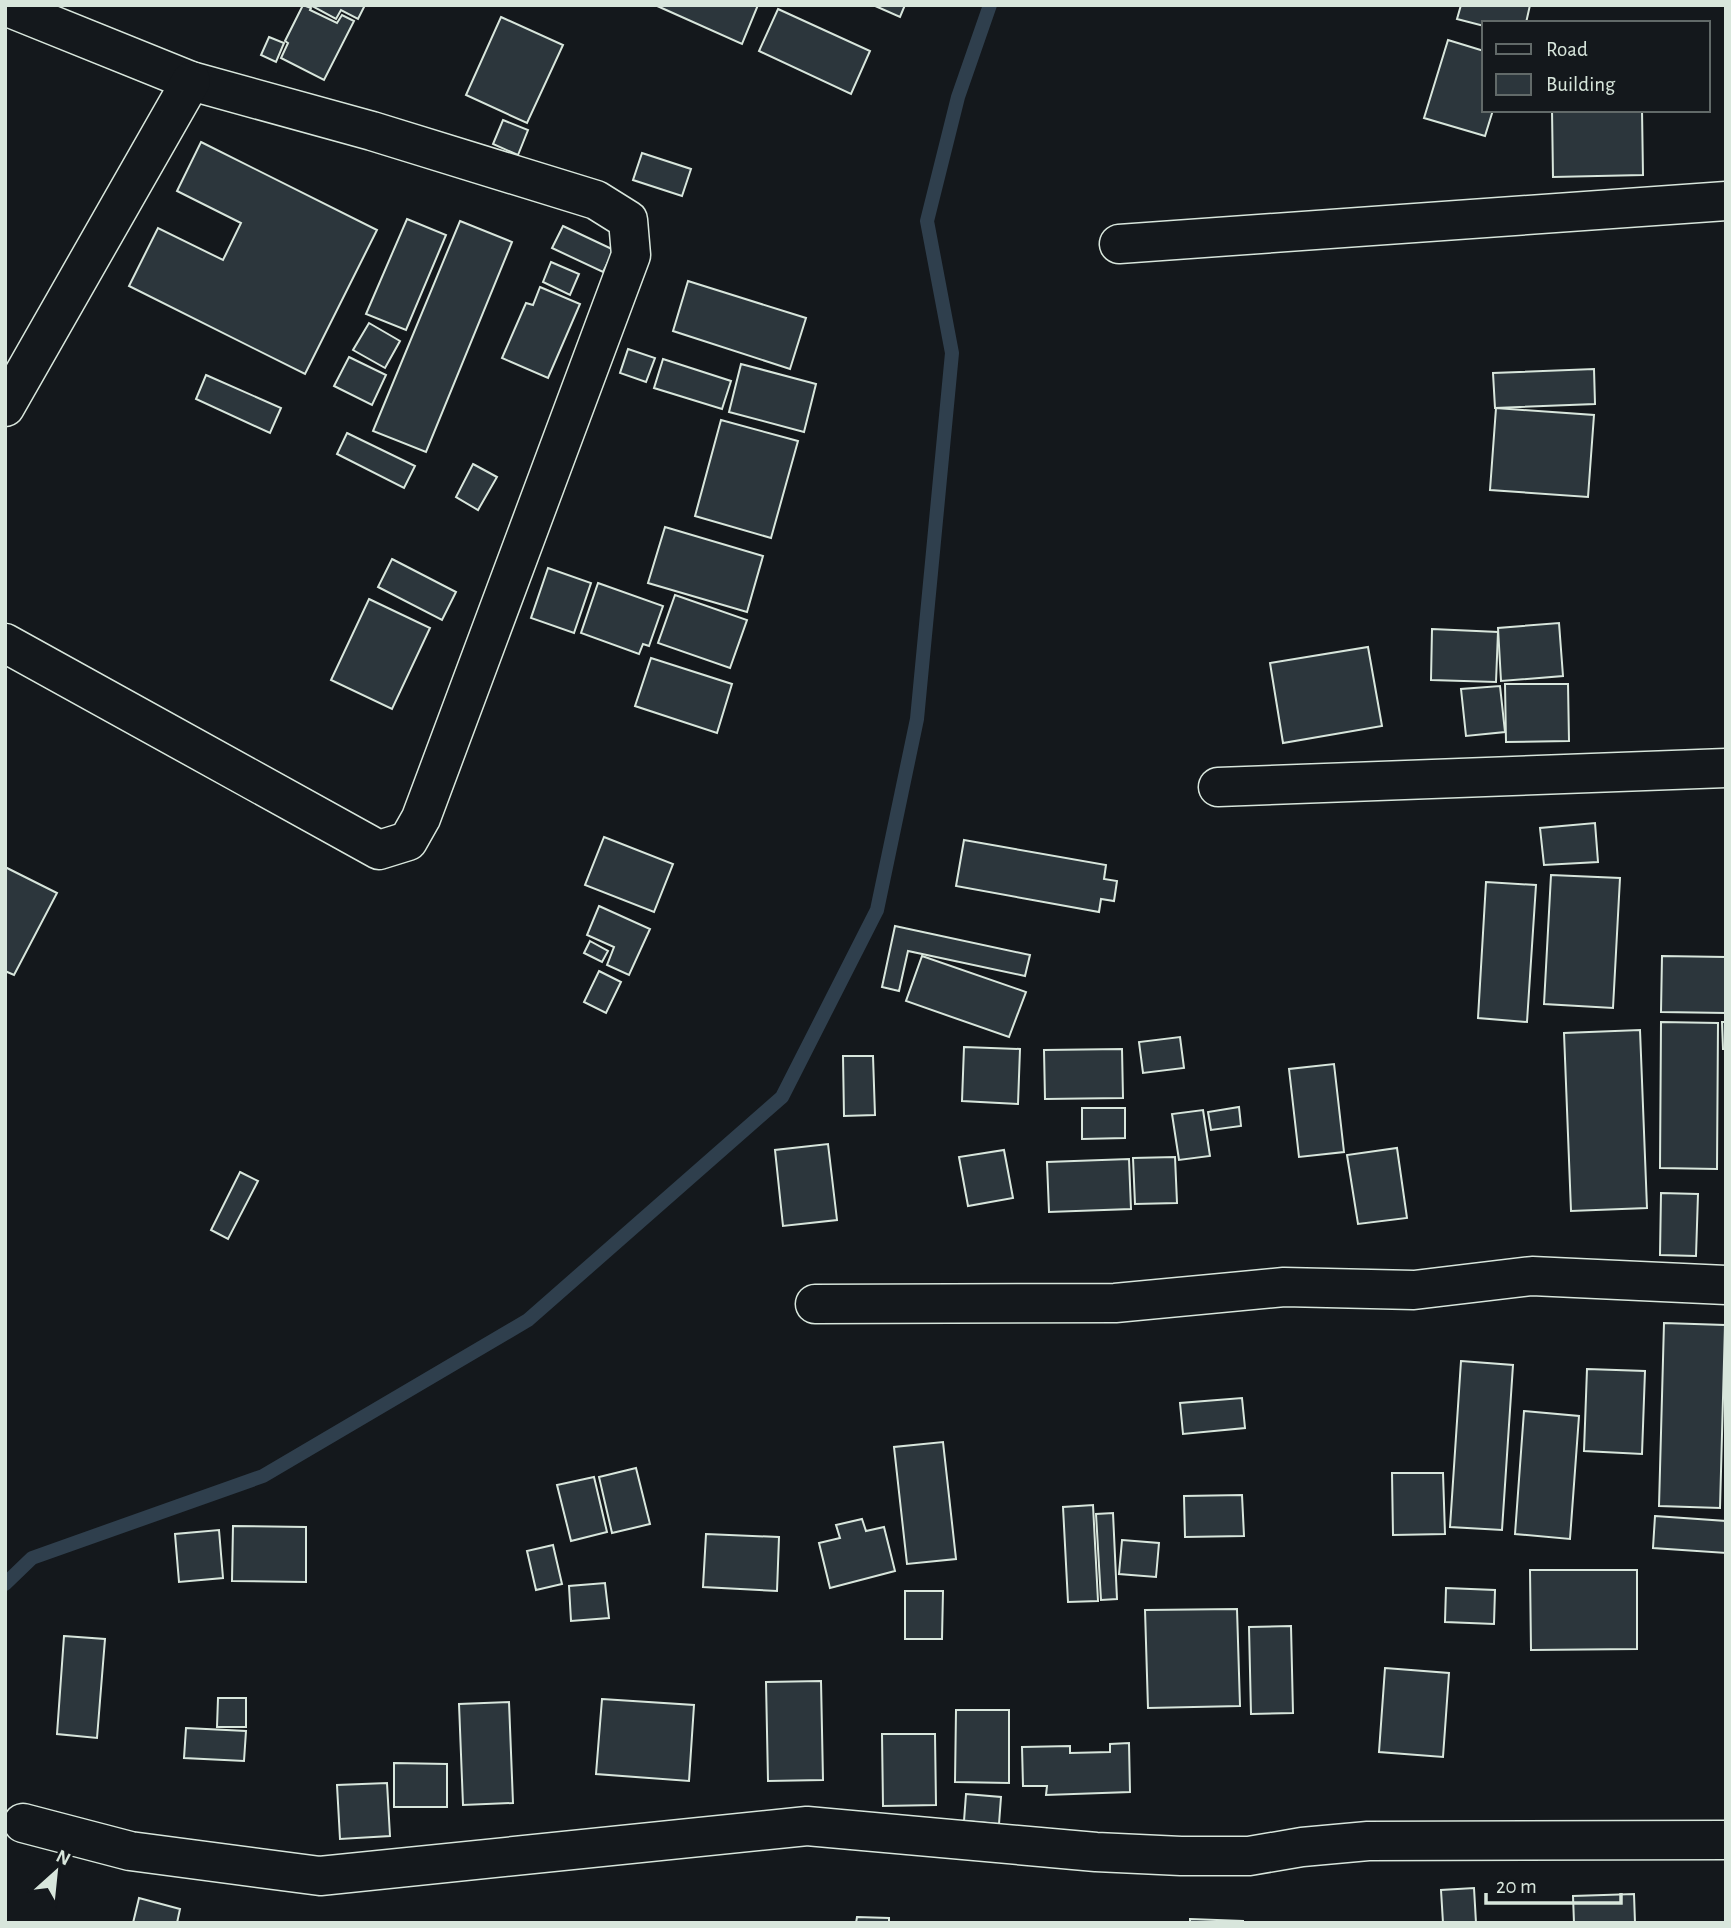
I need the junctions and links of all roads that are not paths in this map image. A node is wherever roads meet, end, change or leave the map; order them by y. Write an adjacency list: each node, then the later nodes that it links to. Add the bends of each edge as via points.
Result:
1 (5, 6): 2 (street)
2 (191, 81): 5 (street); 6 (street, via 596,200 628,220 631,255 421,818 408,841 379,850)
3 (1726, 201): 4 (street)
4 (1119, 244)
5 (5, 407)
6 (5, 643)
7 (1726, 768): 8 (street)
8 (1219, 787)
9 (1726, 1285): 10 (street, via 1532,1276 1414,1290 1284,1287 1115,1303)
10 (815, 1304)
11 (23, 1823): 12 (street, via 130,1851 320,1876 807,1826 1181,1856 1249,1856 1368,1841)
12 (1726, 1840)

